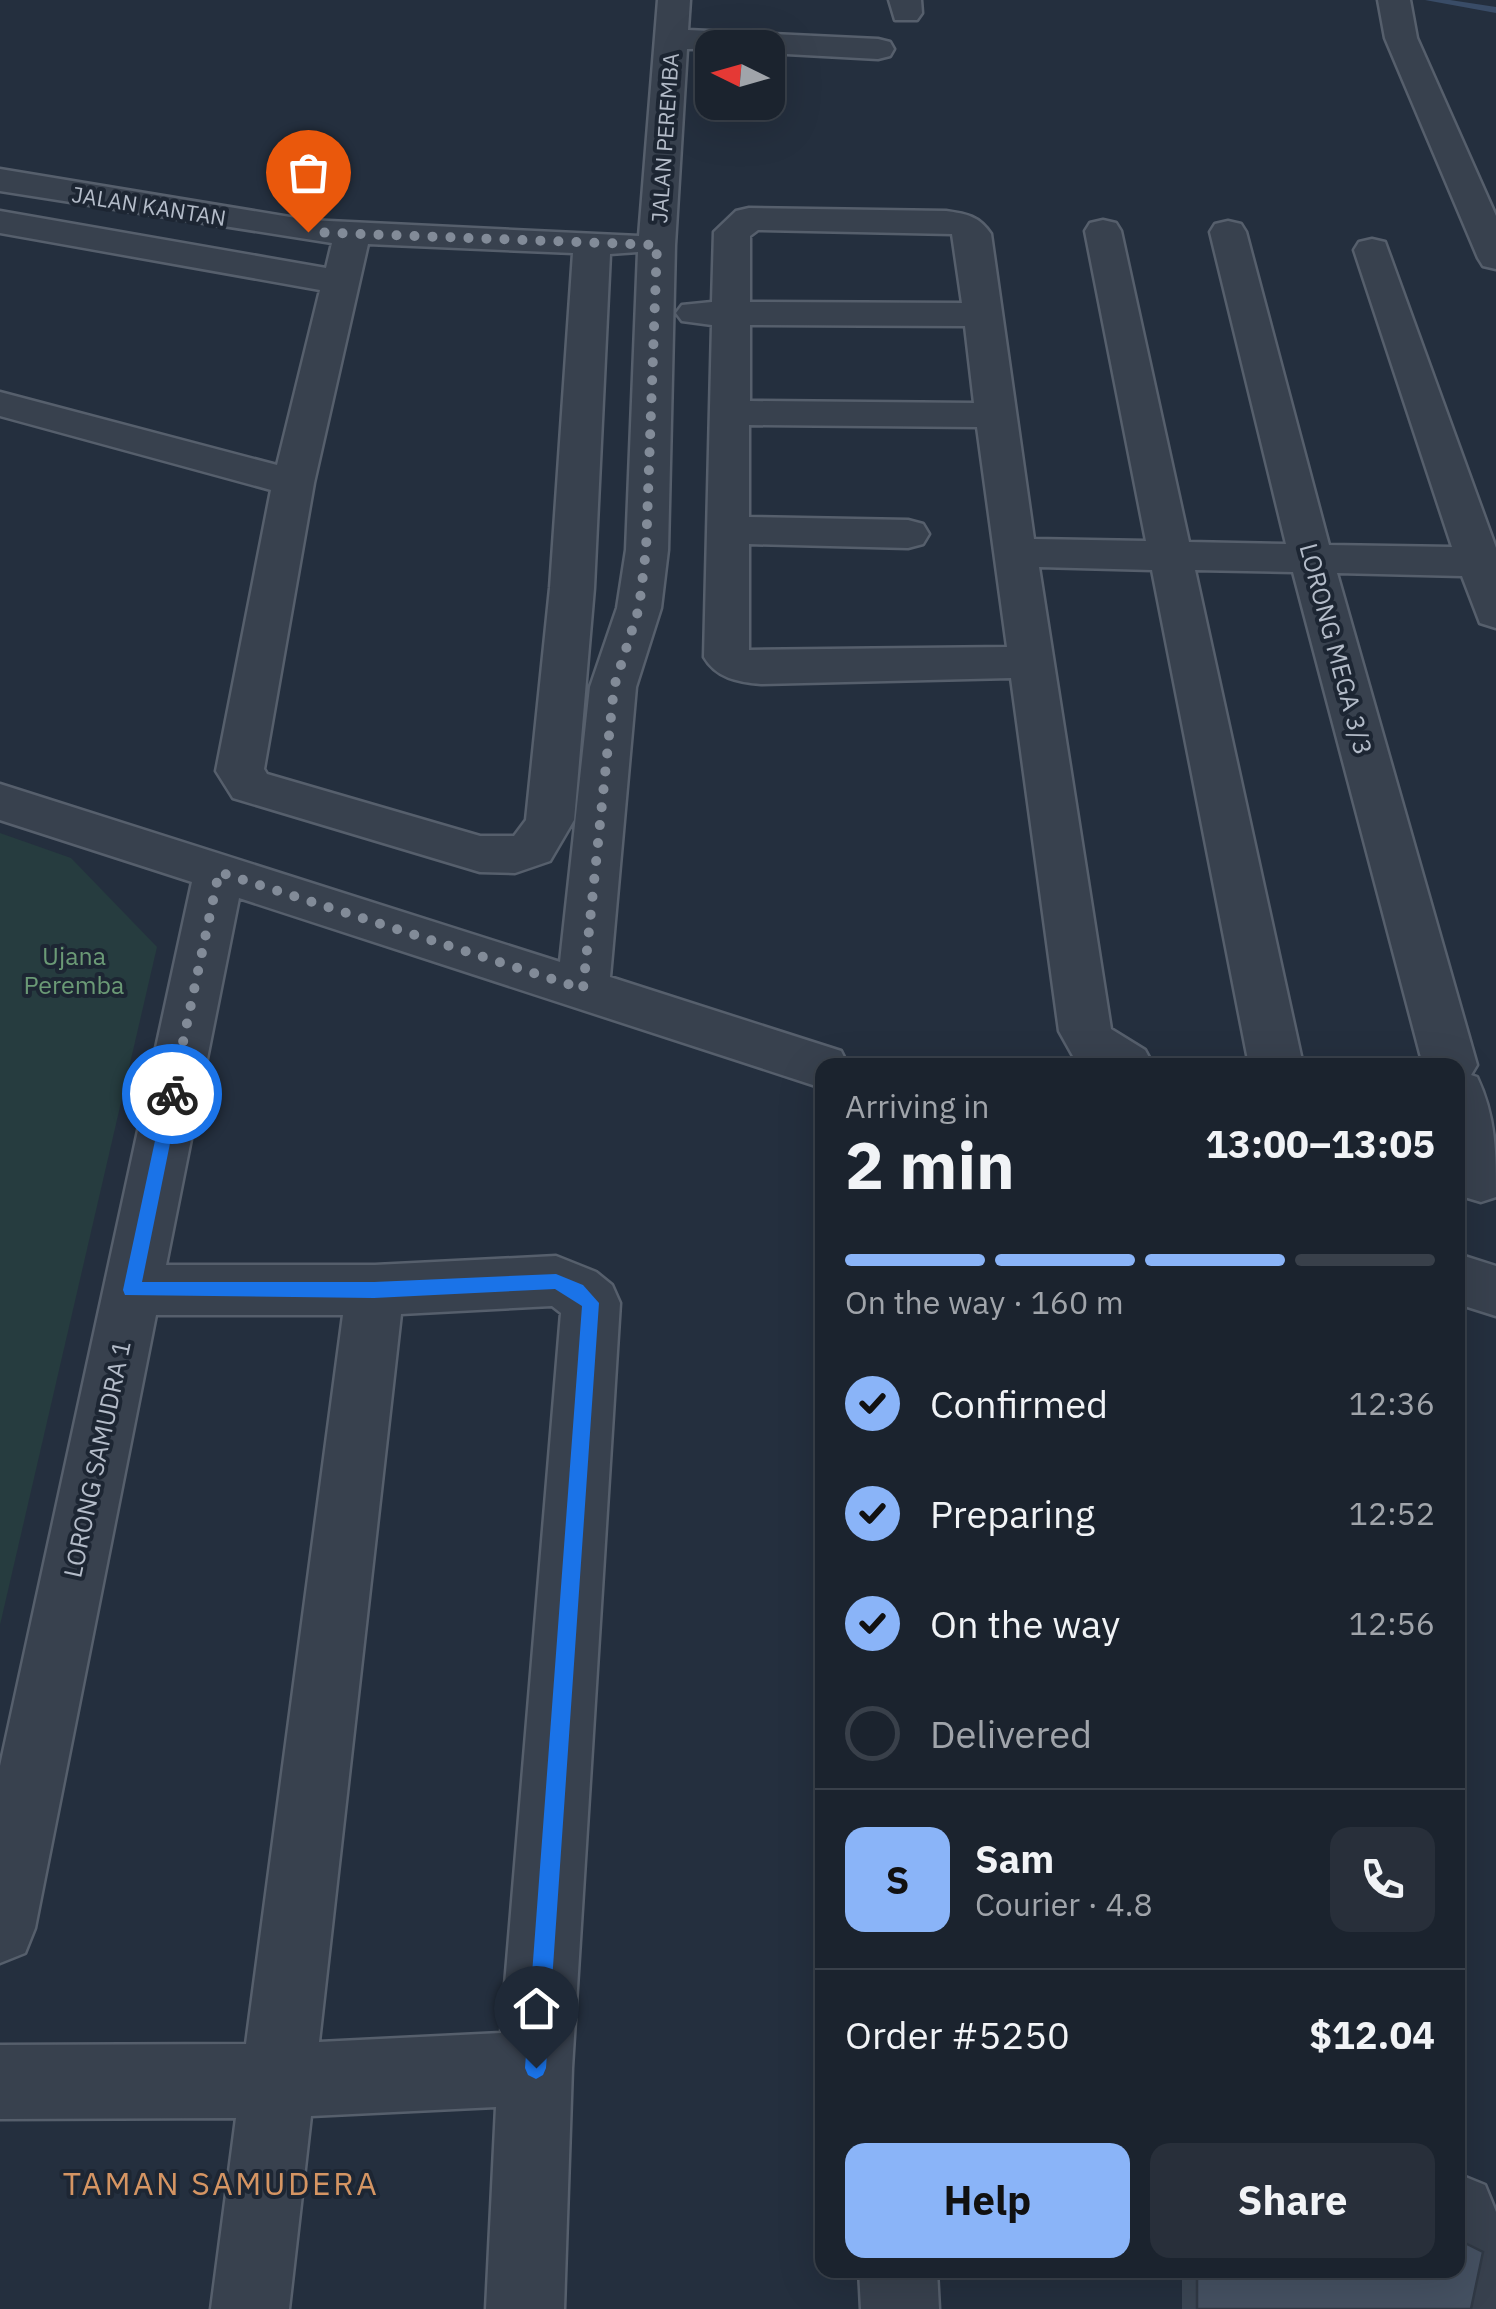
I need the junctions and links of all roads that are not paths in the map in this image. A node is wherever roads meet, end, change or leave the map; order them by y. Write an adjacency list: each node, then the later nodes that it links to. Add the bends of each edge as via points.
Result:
1 (1394, 5): 12 (street, via 1401,38)
2 (674, 20): 3 (street); 10 (street, JALAN PEREMBA)
3 (878, 49)
4 (0, 180): 8 (street, JALAN KANTAN)
5 (0, 222): 13 (street)
6 (1103, 231): 24 (street)
7 (1228, 232): 25 (street, LORONG MEGA 3/3)
8 (352, 236): 9 (street, JALAN KANTAN); 13 (street)
9 (592, 243): 10 (street, JALAN KANTAN); 20 (street, via 572,588 550,820 545,839 533,850 480,854 250,786 240,771)
10 (657, 245): 14 (street, JALAN PEREMBA)
11 (1372, 250): 26 (street)
12 (1496, 258)
13 (340, 282): 20 (street)
14 (655, 313): 15 (street); 31 (street, JALAN PEREMBA, via 646,550 639,608 614,687)
15 (731, 313): 16 (street); 16 (street, via 732,232 749,219 963,224 973,234); 18 (street)
16 (982, 316): 19 (street)
17 (0, 404): 20 (street)
18 (729, 412): 19 (street); 21 (street)
19 (995, 415): 23 (street)
20 (293, 483)
21 (727, 530): 22 (street); 28 (street, via 726,657 743,666)
22 (908, 534)
23 (1015, 553): 24 (street); 28 (street)
24 (1168, 556): 25 (street); 33 (street)
25 (1311, 558): 26 (street); 34 (street, LORONG MEGA 3/3)
26 (1487, 562): 27 (street)
27 (1496, 613)
28 (1031, 662): 32 (street, via 1085,1031 1095,1050)
29 (0, 802): 30 (street)
30 (219, 872): 31 (street); 39 (street, LORONG SAMUDRA 1)
31 (583, 989): 35 (street)
32 (1112, 1058)
33 (1275, 1058)
34 (1448, 1058)
35 (815, 1064)
36 (1465, 1123): 37 (street)
37 (1478, 1178)
38 (1465, 1280): 41 (street)
39 (132, 1290): 40 (street); 42 (street, LORONG SAMUDRA 1)
40 (374, 1290): 43 (street, via 556,1281 591,1303); 44 (street)
41 (1496, 1291)
42 (0, 1928)
43 (536, 2068): 44 (street); 49 (street)
44 (277, 2081): 45 (street); 48 (street)
45 (0, 2082)
46 (1465, 2246): 51 (street)
47 (898, 2278): 50 (street)
48 (250, 2309)
49 (524, 2309)
50 (900, 2309)
51 (1478, 2309)

